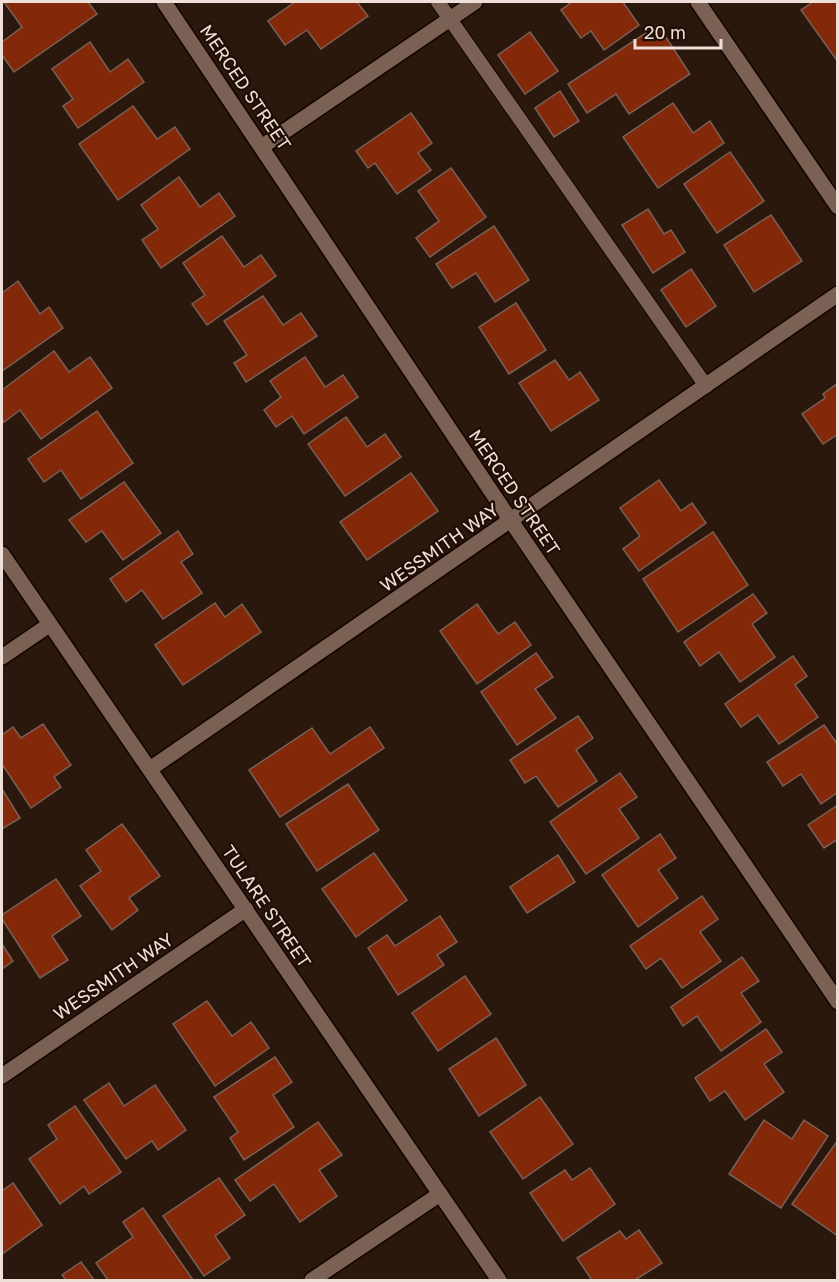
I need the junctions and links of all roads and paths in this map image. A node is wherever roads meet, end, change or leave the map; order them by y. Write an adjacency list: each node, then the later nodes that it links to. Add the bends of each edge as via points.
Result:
1 (164, 2): 6 (street, MERCED STREET)
2 (438, 2): 5 (lane)
3 (475, 2): 5 (street)
4 (698, 2): 7 (street)
5 (450, 19): 6 (street); 9 (lane)
6 (263, 146): 10 (street, MERCED STREET)
7 (837, 207)
8 (837, 294): 9 (street, WESSMITH WAY)
9 (705, 386): 10 (street, WESSMITH WAY)
10 (510, 521): 14 (street, WESSMITH WAY); 16 (street, MERCED STREET)
11 (2, 554): 12 (street, TULARE STREET)
12 (49, 625): 13 (street); 14 (street, TULARE STREET)
13 (2, 657)
14 (150, 769): 15 (street, TULARE STREET)
15 (246, 909): 17 (street, WESSMITH WAY); 18 (street, TULARE STREET)
16 (837, 1002)
17 (2, 1076)
18 (440, 1194): 19 (street); 20 (street, TULARE STREET)
19 (312, 1281)
20 (499, 1281)

